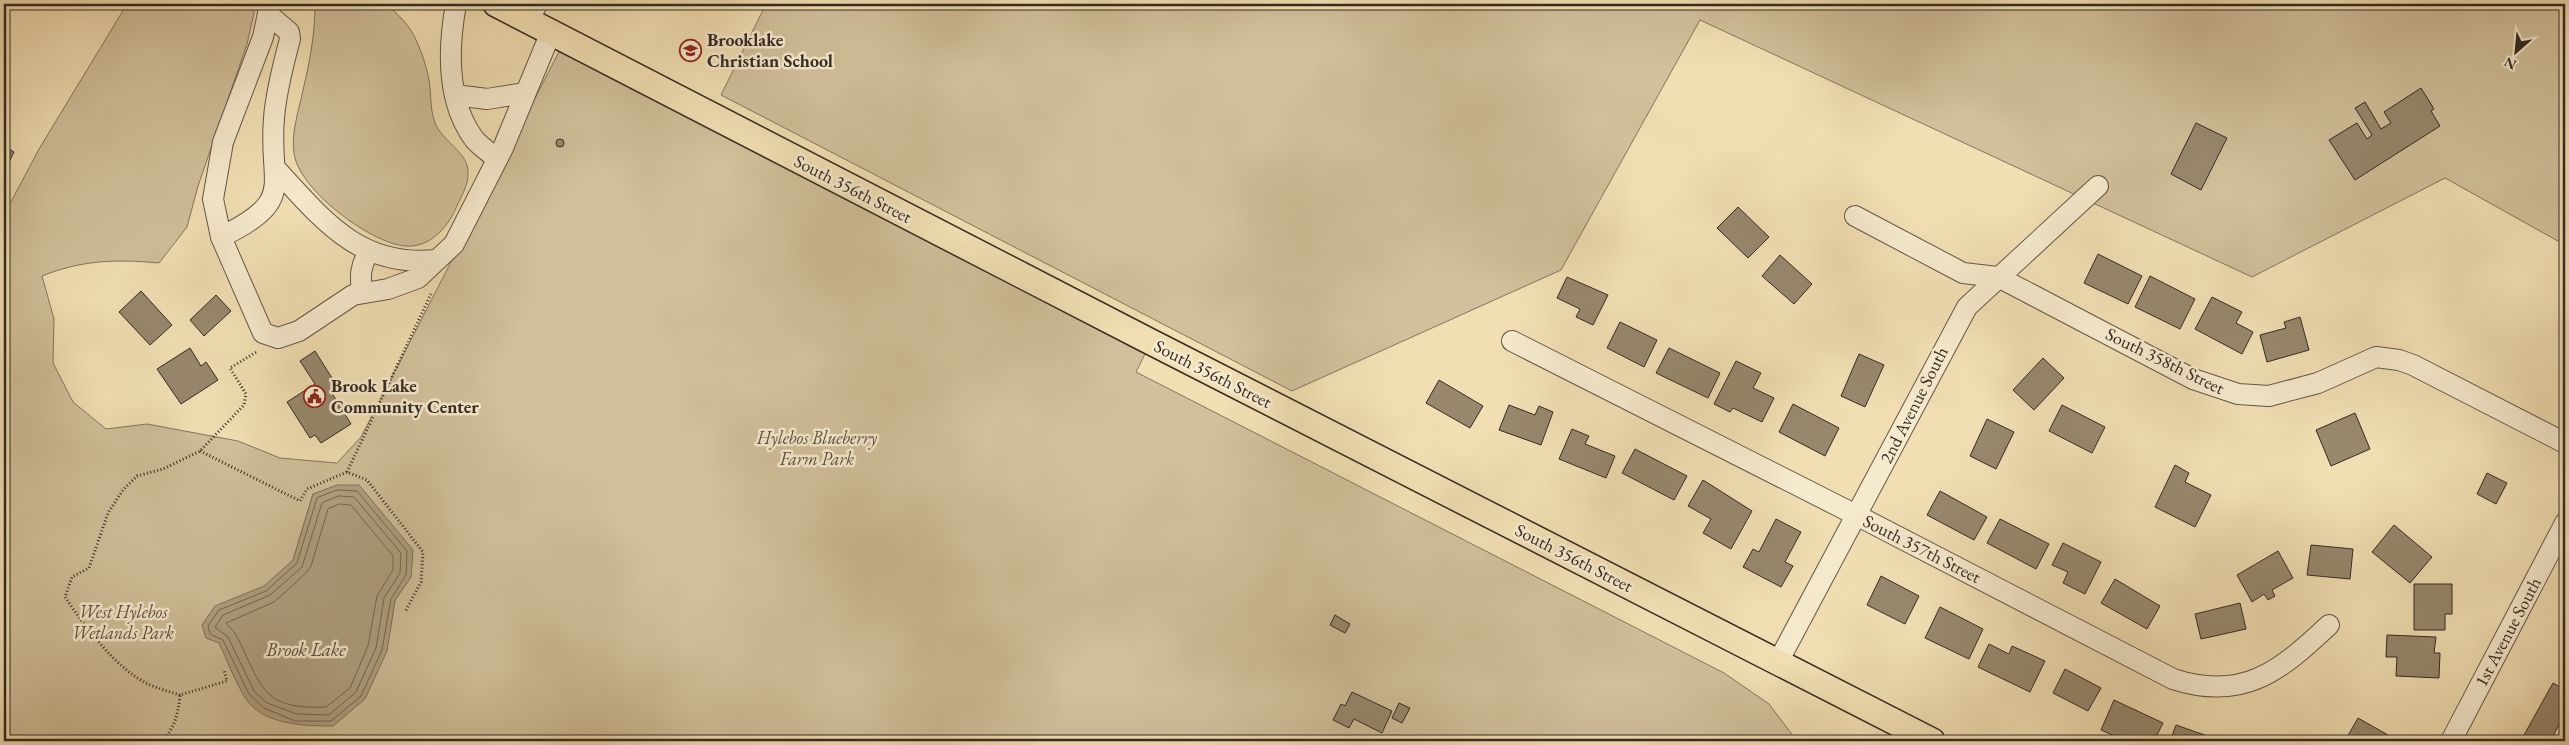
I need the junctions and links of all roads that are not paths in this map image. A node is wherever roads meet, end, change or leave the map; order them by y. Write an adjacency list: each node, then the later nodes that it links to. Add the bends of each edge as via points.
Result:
1 (456, 4): 7 (street, via 450,53)
2 (496, 4): 4 (main road, South 356th Street)
3 (269, 9): 9 (street, via 289,32 290,40 274,119); 12 (street, via 263,37 223,142 213,199)
4 (533, 12): 5 (main road, South 356th Street)
5 (550, 32): 6 (street); 22 (main road, South 356th Street)
6 (526, 93): 7 (street, via 487,100); 8 (street)
7 (455, 95): 8 (street, via 467,128)
8 (497, 159): 14 (street, via 454,244)
9 (275, 168): 12 (street, via 276,186 265,209 251,222); 13 (street, via 328,224)
10 (2098, 186): 15 (street, 2nd Avenue South)
11 (1855, 216): 15 (street, South 358th Street, via 1963,273)
12 (221, 237): 16 (street, via 263,333 278,338 299,331)
13 (369, 252): 14 (street, via 399,260); 16 (street, via 360,274)
14 (437, 260): 16 (street, via 418,278 388,289)
15 (1998, 277): 18 (street, South 358th Street, via 2193,379 2224,391 2253,397 2284,393 2368,360 2387,358 2413,366); 19 (street, 2nd Avenue South, via 1967,307 1955,326)
16 (362, 292)
17 (1512, 342): 19 (street, South 357th Street)
18 (2565, 443)
19 (1858, 516): 21 (street, South 357th Street, via 2174,679 2198,687 2245,684 2283,666); 22 (street, 2nd Avenue South)
20 (2565, 523): 24 (street, 1st Avenue South)
21 (2328, 625)
22 (1778, 662): 23 (main road, South 356th Street)
23 (1932, 741)
24 (2451, 741)

